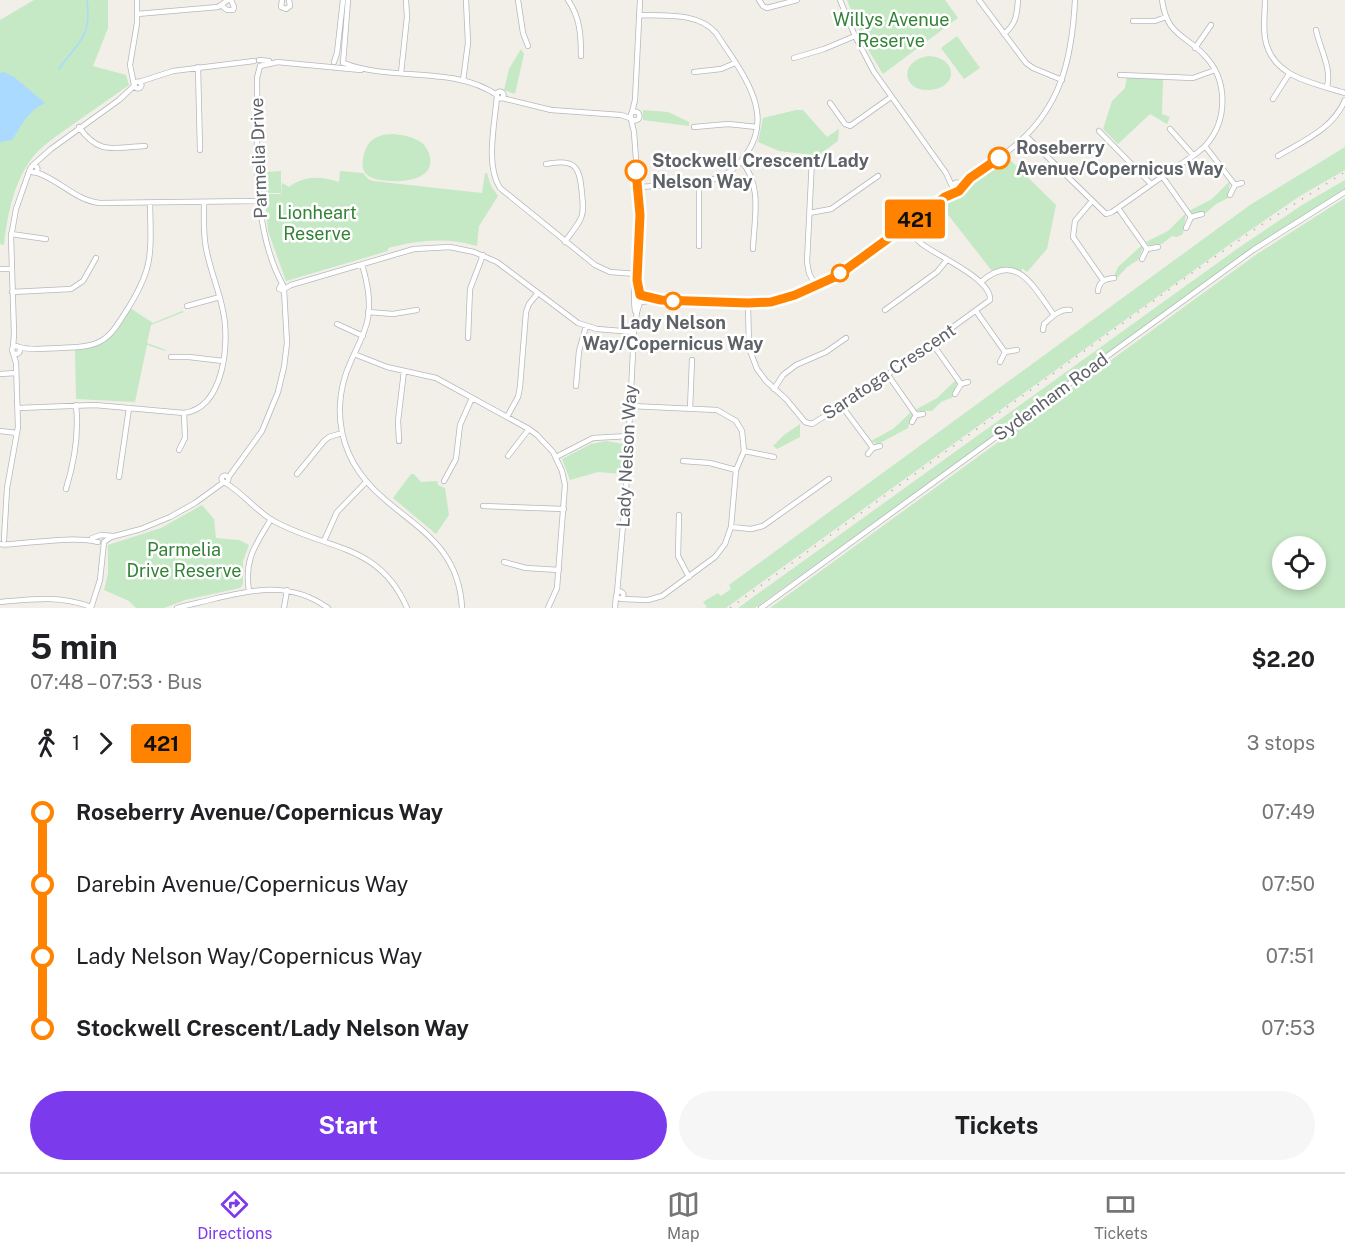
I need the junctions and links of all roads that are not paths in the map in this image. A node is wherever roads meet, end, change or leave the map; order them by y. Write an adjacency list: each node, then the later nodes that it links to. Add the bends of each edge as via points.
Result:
1 (137, 0): 21 (street)
2 (230, 0): 20 (street); 20 (street, via 233,10)
3 (282, 0): 4 (street, via 281,7 286,9)
4 (289, 0)
5 (343, 0): 34 (street)
6 (348, 0): 36 (street)
7 (406, 0): 40 (street)
8 (466, 0): 44 (street, via 468,43)
9 (518, 0): 29 (street)
10 (568, 0): 31 (street, via 581,34)
11 (640, 0): 22 (street, Lady Nelson Way)
12 (759, 0): 13 (street, via 767,8)
13 (797, 0)
14 (979, 0): 27 (street)
15 (1018, 0): 27 (street, via 1016,19)
16 (1075, 0): 43 (street, via 1072,44)
17 (1162, 0): 23 (street)
18 (1265, 0): 42 (street, via 1267,47)
19 (841, 2): 28 (street)
20 (222, 6): 21 (street)
21 (137, 12): 45 (street, via 130,68)
22 (639, 15): 33 (street, via 699,21 716,33); 51 (street, Lady Nelson Way)
23 (1166, 17): 24 (street); 30 (street)
24 (1132, 21)
25 (1211, 24): 30 (street)
26 (1315, 30): 46 (street, via 1329,70)
27 (1004, 34): 43 (street, via 1033,68)
28 (855, 36): 32 (street); 49 (street)
29 (528, 46)
30 (1195, 48): 38 (street)
31 (581, 56)
32 (794, 58)
33 (735, 63): 39 (street); 57 (street, via 754,95)
34 (334, 64): 35 (street); 36 (street)
35 (257, 65): 37 (street, via 237,63); 82 (street, Parmelia Drive)
36 (343, 65): 40 (street)
37 (198, 68): 45 (street, via 172,70); 65 (street)
38 (1215, 70): 41 (street, via 1193,78); 64 (street, via 1222,90 1222,109 1215,132)
39 (694, 72)
40 (401, 74): 44 (street)
41 (1120, 75)
42 (1289, 75): 46 (street); 50 (street)
43 (1062, 80): 62 (street, via 1044,114)
44 (463, 81): 48 (street)
45 (137, 85): 58 (street)
46 (1327, 87): 47 (street)
47 (1345, 93)
48 (500, 96): 54 (street, via 558,111); 94 (street, via 492,165 497,185)
49 (891, 97): 53 (street, via 850,126); 79 (street)
50 (1273, 99)
51 (635, 100): 54 (street, Lady Nelson Way); 55 (street, Lady Nelson Way)
52 (1345, 100): 67 (street, via 1326,127)
53 (830, 103)
54 (631, 115): 55 (street); 55 (street, via 635,120); 61 (street, Lady Nelson Way)
55 (638, 116): 61 (street, Lady Nelson Way)
56 (694, 127): 57 (street)
57 (757, 127): 69 (street)
58 (80, 128): 63 (street, via 87,139 100,147); 71 (street, via 42,157)
59 (1170, 129): 66 (street)
60 (1099, 131): 76 (street)
61 (634, 132): 78 (street, Lady Nelson Way)
62 (1026, 136): 79 (street); 83 (street)
63 (145, 146)
64 (1205, 146): 66 (street); 77 (street)
65 (200, 150)
66 (1193, 155): 73 (street)
67 (1277, 157)
68 (812, 159): 87 (street)
69 (741, 161): 74 (street, via 722,176); 97 (street, via 755,184)
70 (546, 164): 94 (street, via 571,164 580,177 582,215)
71 (34, 169): 85 (street, via 79,198 93,202); 92 (street, via 16,209)
72 (878, 175): 87 (street, via 831,209)
73 (1162, 176): 76 (street); 89 (street)
74 (699, 182): 78 (street); 95 (street)
75 (1242, 183): 77 (street)
76 (1151, 184): 86 (street)
77 (1235, 185): 81 (street)
78 (638, 187): 106 (street, Lady Nelson Way)
79 (956, 187): 90 (street)
80 (1345, 192): 210 (street, Sydenham Road, via 1238,261)
81 (1230, 195)
82 (259, 201): 84 (street); 111 (street, Parmelia Drive, via 264,240)
83 (1092, 201): 86 (street, via 1106,214); 108 (street, via 1075,221 1073,237)
84 (204, 202): 85 (street); 115 (street, via 206,250)
85 (150, 203): 133 (street, via 149,267 140,289 113,330 88,346)
86 (1118, 208): 98 (street)
87 (809, 213): 110 (street, via 807,262)
88 (1202, 214): 89 (street)
89 (1191, 217): 91 (street)
90 (906, 226): 102 (street, via 920,242); 110 (street)
91 (1186, 228)
92 (11, 234): 93 (street); 104 (street)
93 (46, 239)
94 (565, 242): 106 (street, via 602,270)
95 (699, 246)
96 (1158, 247): 98 (street)
97 (753, 249)
98 (1147, 249): 101 (street)
99 (483, 255): 103 (street, via 434,246); 114 (street); 130 (street, via 470,290)
100 (96, 258): 113 (street, via 71,289)
101 (1142, 259)
102 (947, 260): 109 (street); 120 (street, via 937,272)
103 (362, 264): 111 (street); 123 (street, via 369,294)
104 (11, 268): 105 (street); 113 (street)
105 (0, 269)
106 (637, 274): 116 (street, Lady Nelson Way)
107 (1114, 278): 108 (street)
108 (1104, 280): 112 (street)
109 (981, 282): 122 (street, via 990,298); 124 (street, via 1000,270 1018,273)
110 (816, 287): 117 (street, via 786,298)
111 (282, 288): 181 (street, Parmelia Drive, via 286,349 276,399 258,437)
112 (1098, 291)
113 (12, 292): 133 (street)
114 (538, 293): 126 (street, via 569,318); 160 (street, via 526,312 520,387)
115 (219, 297): 118 (street); 139 (street, via 225,326)
116 (639, 299): 117 (street); 128 (street, Lady Nelson Way)
117 (748, 303): 148 (street, Saratoga Crescent, via 751,355)
118 (187, 306)
119 (417, 310): 123 (street, via 393,314)
120 (885, 310)
121 (1070, 310): 124 (street)
122 (976, 311): 132 (street, Saratoga Crescent); 135 (street)
123 (368, 312): 129 (street)
124 (1054, 315): 127 (street)
125 (337, 324): 129 (street)
126 (586, 326): 128 (street); 147 (street)
127 (1043, 330)
128 (634, 332): 153 (street, Lady Nelson Way)
129 (363, 336): 136 (street)
130 (468, 338)
131 (846, 338): 148 (street, via 796,365)
132 (932, 343): 144 (street, Saratoga Crescent); 146 (street)
133 (17, 350): 142 (street)
134 (1017, 350): 135 (street)
135 (1005, 352): 140 (street)
136 (354, 354): 141 (street); 165 (street, via 340,397)
137 (171, 357): 139 (street)
138 (692, 360): 156 (street)
139 (224, 361): 157 (street, via 209,400 198,410)
140 (999, 362)
141 (404, 371): 150 (street, via 436,378); 167 (street)
142 (16, 373): 143 (street); 154 (street)
143 (0, 374)
144 (888, 375): 152 (street, Saratoga Crescent); 159 (street)
145 (968, 382): 146 (street)
146 (961, 384): 149 (street)
147 (576, 386)
148 (774, 389): 152 (street, Saratoga Crescent, via 809,424)
149 (955, 394)
150 (472, 398): 160 (street); 182 (street, via 462,419 456,459)
151 (76, 405): 154 (street); 155 (street); 186 (street)
152 (841, 405): 169 (street)
153 (631, 406): 156 (street); 166 (street, Lady Nelson Way)
154 (18, 408): 164 (street)
155 (129, 408): 157 (street); 179 (street)
156 (690, 409): 171 (street, via 717,410 736,421 742,431)
157 (184, 413): 170 (street, via 185,438)
158 (923, 414): 159 (street)
159 (916, 415): 161 (street)
160 (507, 417): 162 (street)
161 (912, 422)
162 (529, 429): 173 (street); 174 (street)
163 (0, 431): 164 (street)
164 (17, 433): 185 (street)
165 (342, 433): 178 (street, via 324,441); 183 (street)
166 (629, 438): 174 (street, via 587,440); 200 (street, Lady Nelson Way)
167 (399, 441)
168 (880, 446): 169 (street)
169 (873, 448): 172 (street)
170 (179, 450)
171 (744, 451): 175 (street); 177 (street)
172 (868, 454)
173 (508, 456)
174 (556, 457): 188 (street, via 565,485)
175 (774, 457)
176 (682, 462): 177 (street, via 710,463)
177 (736, 470): 191 (street)
178 (297, 474)
179 (120, 477)
180 (830, 478): 191 (street, via 764,526)
181 (225, 479): 190 (street); 192 (street, Parmelia Drive, via 170,517)
182 (444, 481)
183 (366, 482): 193 (street, via 337,512); 207 (street, via 441,548 459,581)
184 (0, 487): 185 (street)
185 (7, 488): 194 (street)
186 (66, 489)
187 (483, 506): 188 (street)
188 (564, 509): 196 (street)
189 (679, 515): 197 (street, via 678,556)
190 (271, 519): 193 (street); 199 (street, via 249,557)
191 (731, 527): 197 (street, via 715,557)
192 (101, 540): 194 (street, Parmelia Drive); 202 (street, via 102,561)
193 (324, 541): 206 (street, via 372,563 393,584)
194 (5, 542)
195 (504, 561): 196 (street, via 522,567)
196 (559, 570): 208 (street)
197 (689, 577): 200 (street, via 662,596 638,599)
198 (287, 590): 199 (street); 204 (street); 205 (street)
199 (249, 591): 203 (street)
200 (620, 595): 209 (street)
201 (0, 602): 202 (street, via 56,598)
202 (91, 608)
203 (177, 608)
204 (284, 608)
205 (328, 608)
206 (407, 608)
207 (462, 608)
208 (548, 608)
209 (616, 608)
210 (761, 608)

